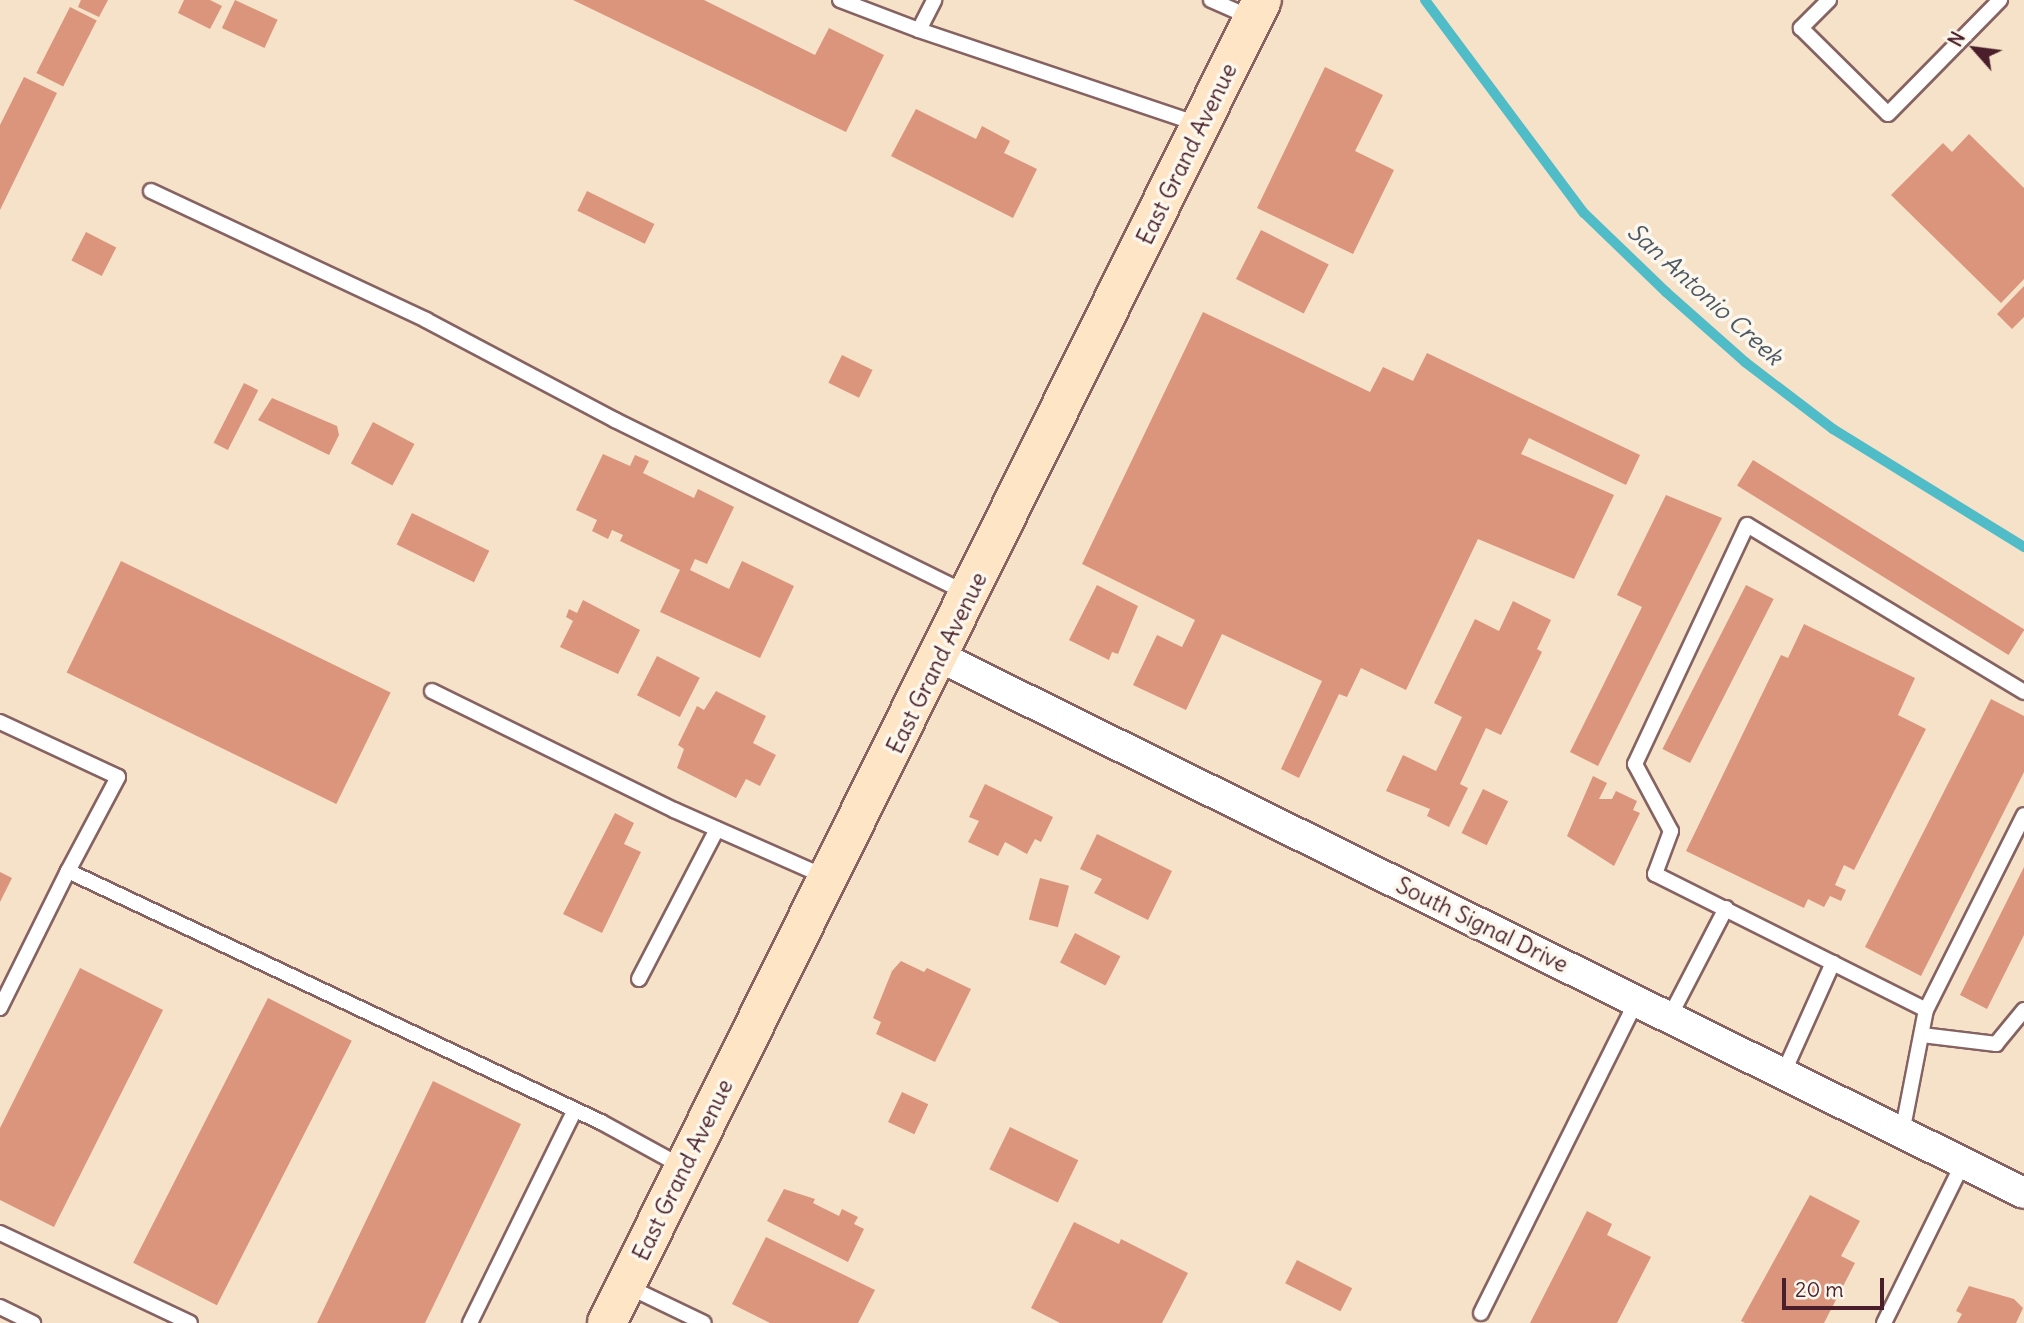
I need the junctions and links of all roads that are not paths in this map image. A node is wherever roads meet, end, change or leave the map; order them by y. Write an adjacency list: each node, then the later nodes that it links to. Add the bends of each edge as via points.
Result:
1 (840, 0): 7 (lane)
2 (934, 0): 7 (lane)
3 (1211, 0): 6 (lane)
4 (1829, 0): 5 (lane, via 1801,28 1888,114)
5 (2000, 0)
6 (1258, 9): 8 (street, East Grand Avenue)
7 (919, 30): 8 (lane)
8 (1201, 125): 10 (street, East Grand Avenue)
9 (151, 191): 10 (lane, via 426,320 615,420)
10 (970, 596): 11 (street, East Grand Avenue)
11 (940, 657): 18 (street, East Grand Avenue); 22 (street, South Signal Drive)
12 (432, 691): 16 (lane)
13 (2024, 692): 19 (lane, via 1747,525 1635,764 1671,831 1656,873)
14 (0, 722): 17 (lane, via 118,777)
15 (2024, 815): 24 (lane)
16 (716, 829): 18 (lane); 21 (lane)
17 (68, 871): 23 (lane); 29 (lane)
18 (829, 878): 32 (street, East Grand Avenue)
19 (1726, 908): 20 (lane); 26 (lane)
20 (1833, 963): 24 (lane); 28 (lane)
21 (639, 979)
22 (1636, 1002): 26 (street, South Signal Drive); 37 (lane)
23 (0, 1008)
24 (1926, 1010): 27 (lane)
25 (2024, 1010): 27 (lane, via 1996,1044)
26 (1670, 1018): 28 (street, South Signal Drive)
27 (1922, 1035): 30 (lane)
28 (1783, 1074): 30 (street, South Signal Drive)
29 (575, 1110): 32 (lane); 40 (lane)
30 (1902, 1133): 31 (street, South Signal Drive)
31 (1963, 1163): 33 (street, South Signal Drive); 43 (lane)
32 (684, 1168): 35 (street, East Grand Avenue)
33 (2024, 1193)
34 (0, 1233): 39 (lane)
35 (625, 1285): 41 (street, East Grand Avenue); 42 (lane)
36 (0, 1307): 38 (lane)
37 (1481, 1313)
38 (33, 1323)
39 (190, 1323)
40 (470, 1323)
41 (607, 1323)
42 (704, 1323)
43 (1884, 1323)

